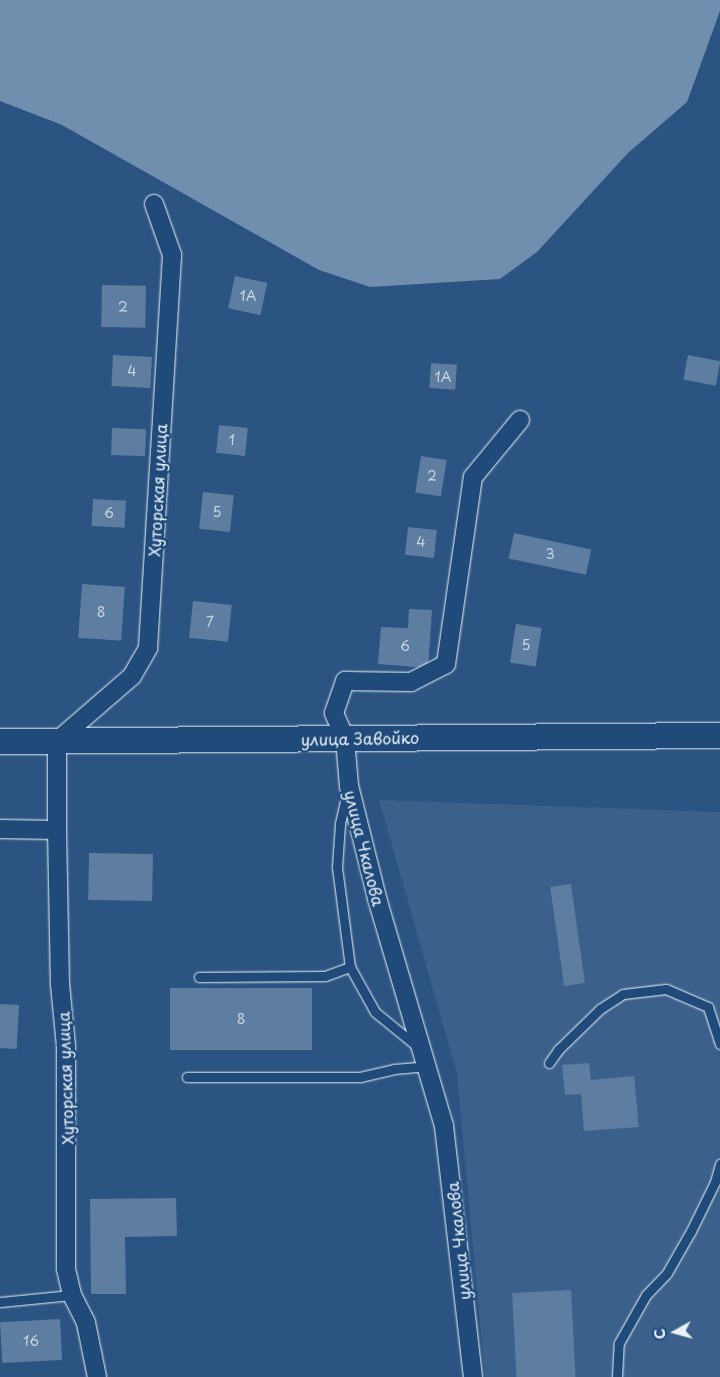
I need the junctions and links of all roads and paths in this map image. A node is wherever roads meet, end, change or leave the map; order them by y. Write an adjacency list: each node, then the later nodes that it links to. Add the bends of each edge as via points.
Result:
1 (154, 204): 6 (street, Хуторская улица, via 172,255 148,648 132,676)
2 (520, 420): 4 (street, улица Чкалова, via 473,477 446,664 410,682 345,681 334,713)
3 (720, 735): 4 (main road, улица Завойко)
4 (346, 738): 6 (main road, улица Завойко); 7 (street, улица Чкалова)
5 (0, 741): 6 (main road, улица Завойко)
6 (57, 741): 9 (street, Хуторская улица)
7 (349, 786): 10 (lane, via 340,824 337,867); 13 (street, улица Чкалова, via 378,902)
8 (0, 829): 9 (street)
9 (57, 830): 17 (street, Хуторская улица, via 60,984 66,1046 66,1268)
10 (350, 967): 11 (lane, via 325,976); 13 (lane, via 375,1012)
11 (199, 977)
12 (720, 1044): 14 (lane, via 708,1007 666,988 623,994 600,1009)
13 (425, 1058): 15 (lane, via 360,1077); 20 (street, улица Чкалова, via 448,1149)
14 (549, 1063)
15 (187, 1077)
16 (720, 1167): 21 (lane, via 691,1231 667,1273 646,1295 619,1343)
17 (72, 1295): 18 (lane); 19 (street, Хуторская улица, via 86,1323)
18 (0, 1302)
19 (98, 1377)
20 (473, 1377)
21 (617, 1377)

